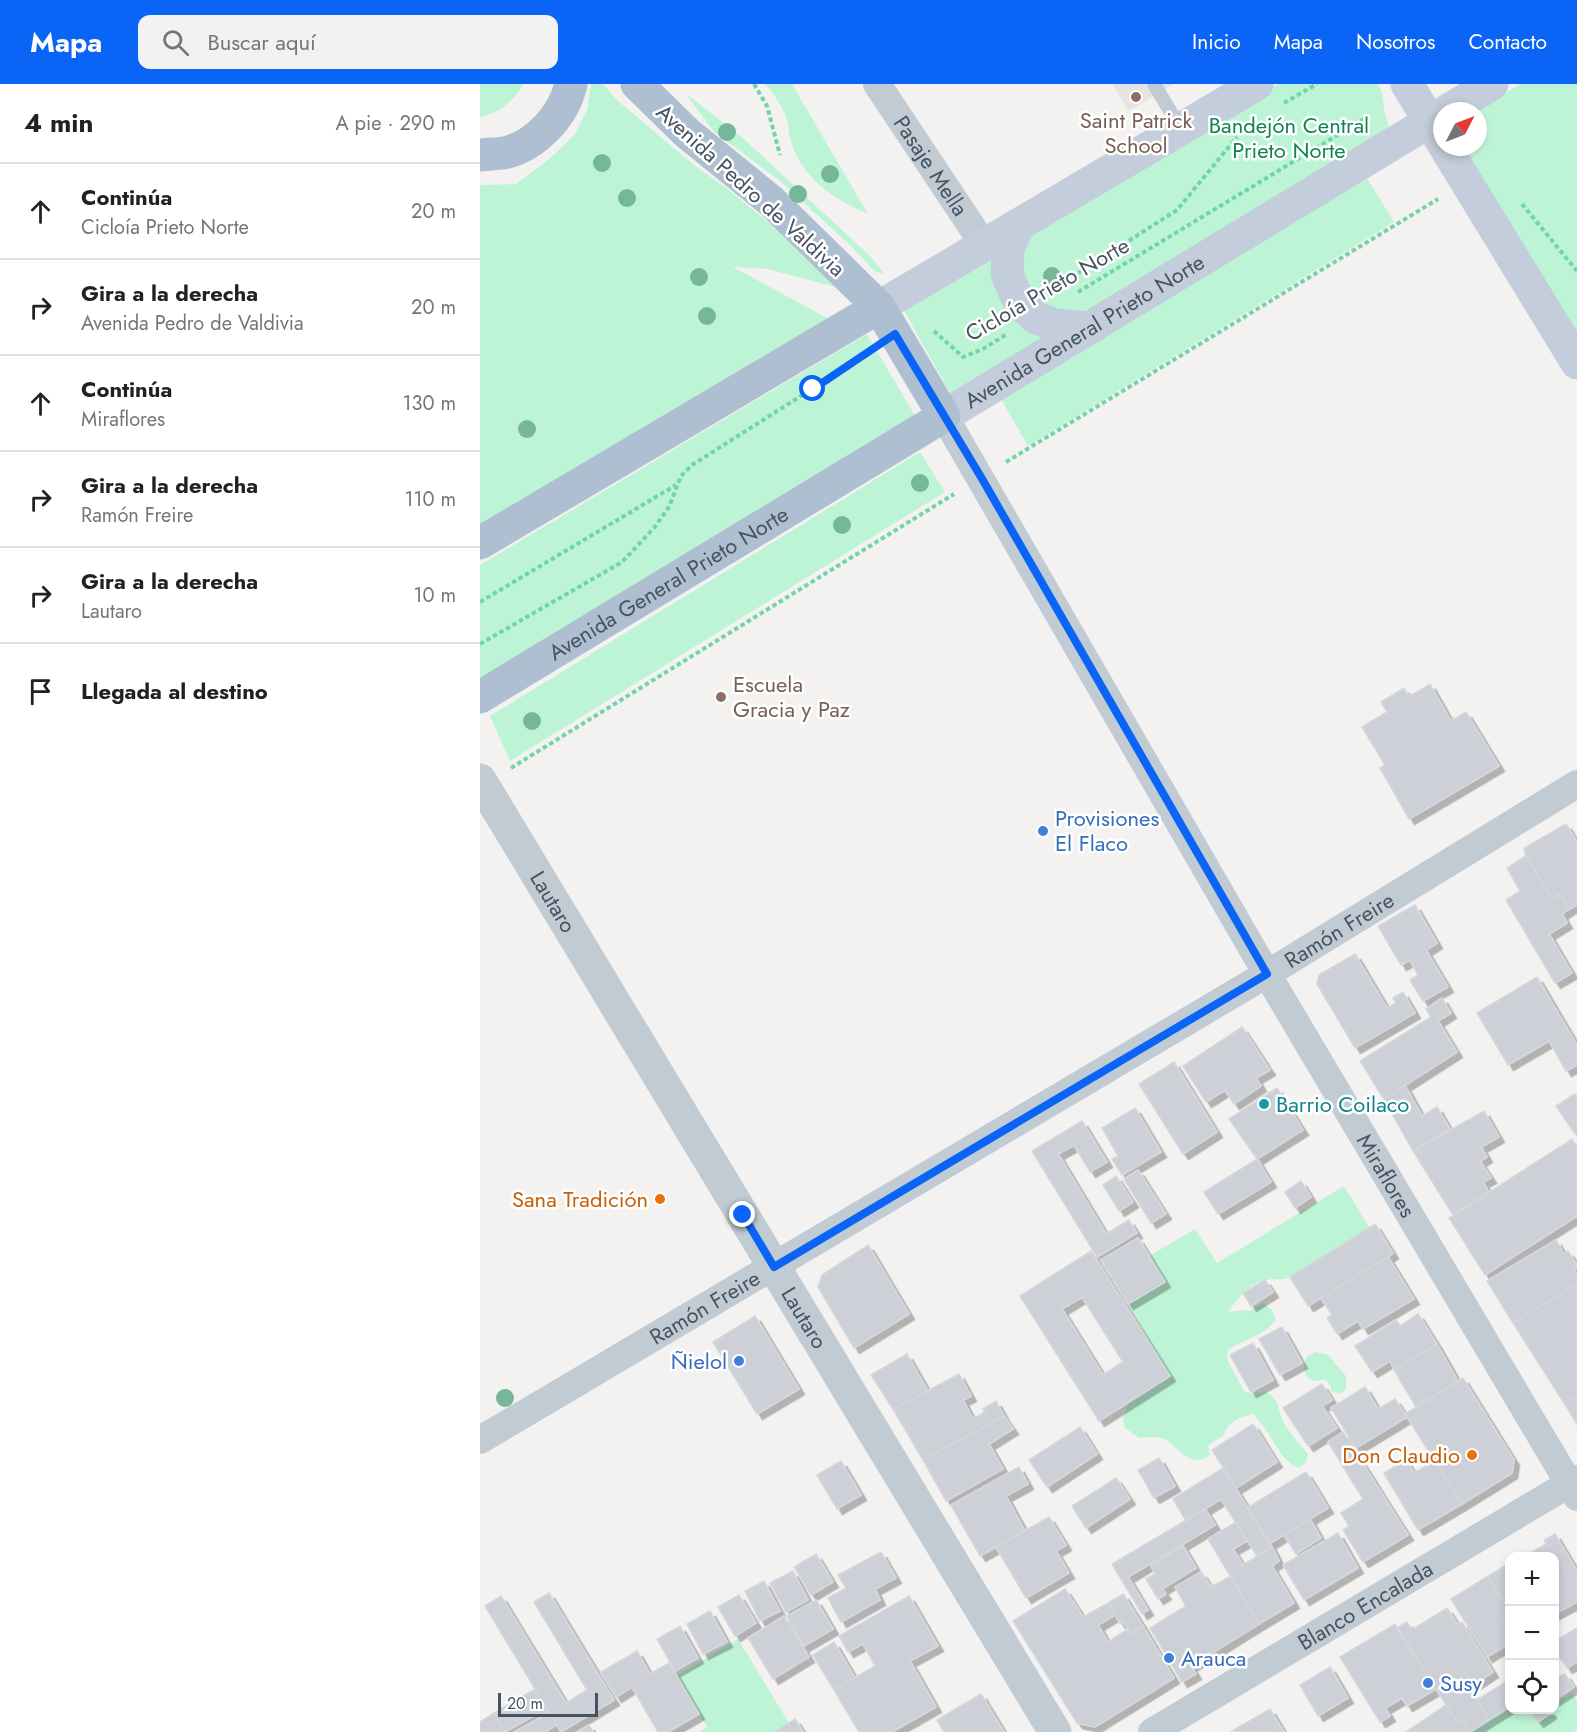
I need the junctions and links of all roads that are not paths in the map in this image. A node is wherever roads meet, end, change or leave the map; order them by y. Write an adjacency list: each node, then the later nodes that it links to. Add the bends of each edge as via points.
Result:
1 (571, 84): 12 (main road, via 559,113 542,131 505,152)
2 (637, 84): 16 (main road, Avenida Pedro de Valdivia, via 687,133 771,201)
3 (878, 84): 15 (street, Pasaje Mella)
4 (1154, 84): 10 (lane)
5 (1407, 84): 9 (main road)
6 (1492, 84): 8 (main road, Avenida General Prieto Norte)
7 (1267, 96): 10 (main road)
8 (1471, 102)
9 (1433, 117)
10 (1181, 129): 14 (main road)
11 (1433, 132): 17 (main road, Avenida General Prieto Norte)
12 (480, 155)
13 (1458, 156): 18 (main road)
14 (1019, 225): 15 (main road); 17 (main road, via 1008,248 1007,274 1016,295 1030,312 1054,325)
15 (984, 245): 16 (main road)
16 (887, 321): 19 (main road, Avenida Pedro de Valdivia); 20 (main road)
17 (1089, 328): 19 (main road, Avenida General Prieto Norte)
18 (1577, 363)
19 (944, 416): 21 (main road, Avenida General Prieto Norte); 24 (street, Miraflores)
20 (480, 543)
21 (480, 698)
22 (480, 780): 25 (street, Lautaro)
23 (1577, 784): 24 (street, Ramón Freire)
24 (1267, 974): 25 (street, Ramón Freire); 27 (street, Miraflores)
25 (774, 1267): 26 (street, Ramón Freire); 28 (street, Lautaro)
26 (480, 1440)
27 (1574, 1487): 29 (street, Blanco Encalada)
28 (1055, 1732)
29 (1152, 1732)

